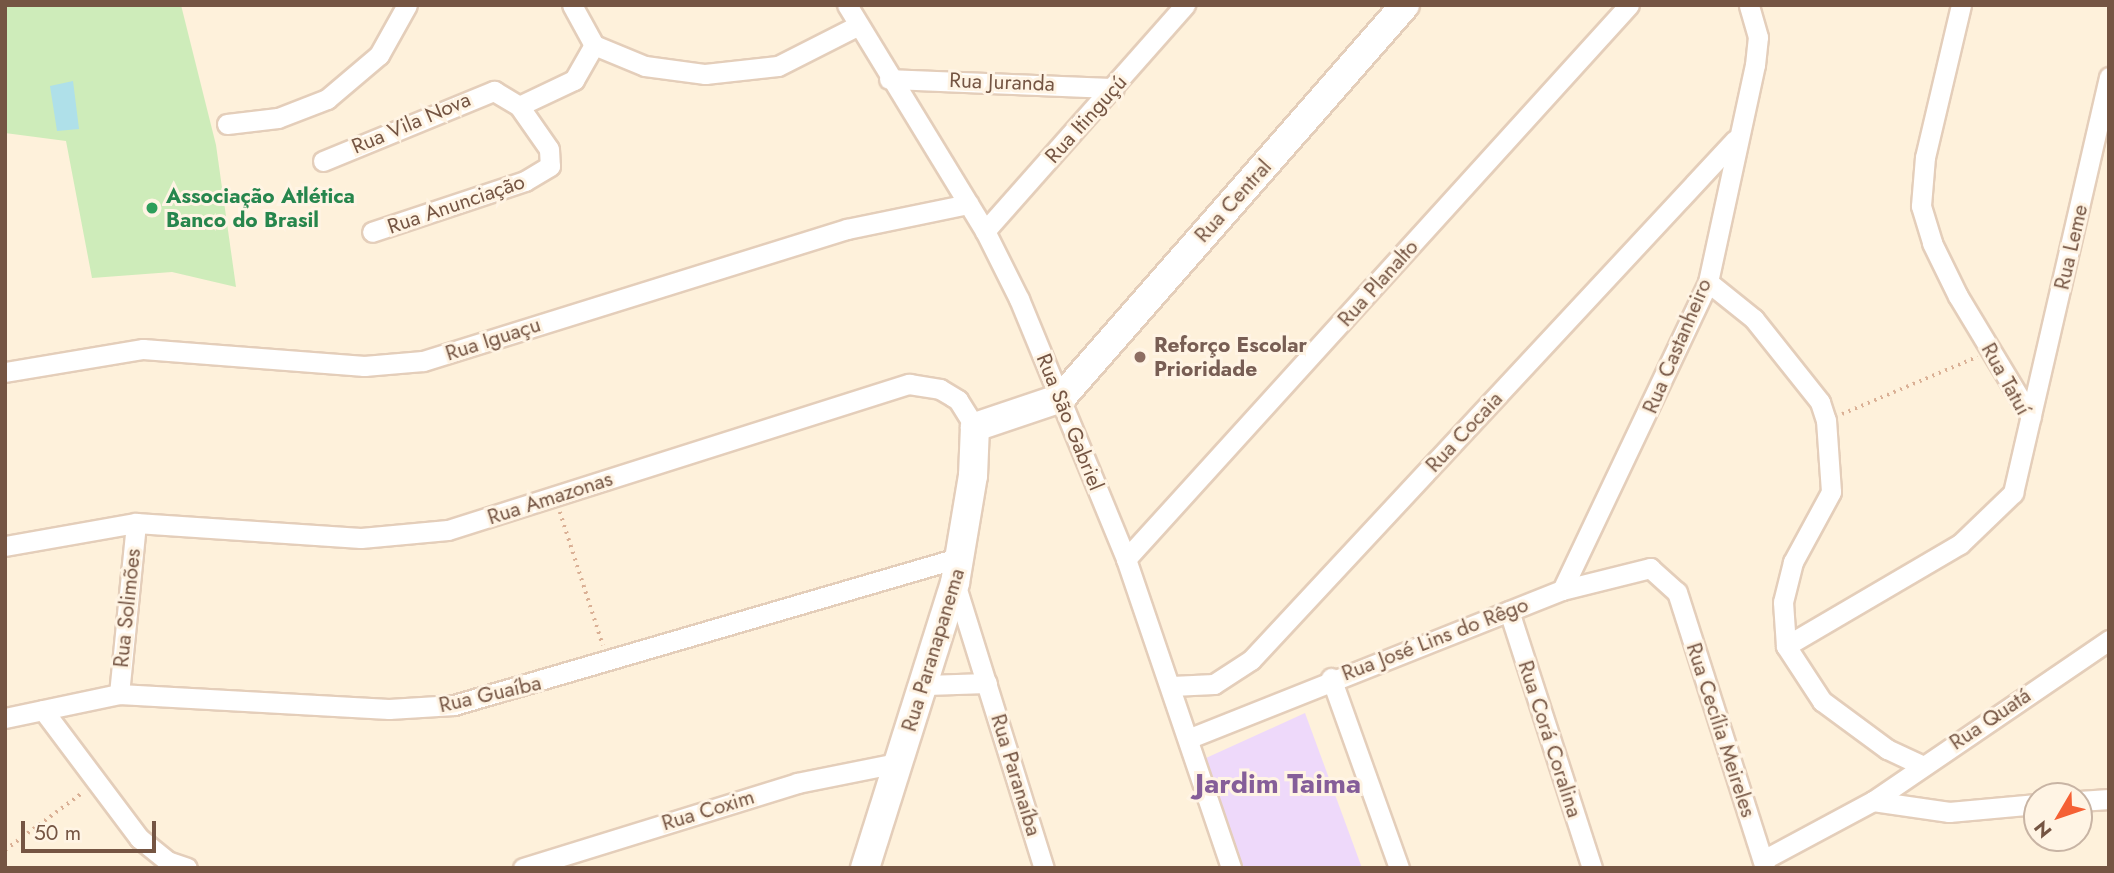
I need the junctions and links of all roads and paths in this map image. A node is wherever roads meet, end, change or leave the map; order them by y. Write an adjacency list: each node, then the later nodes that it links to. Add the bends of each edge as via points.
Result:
1 (407, 5): 16 (street, via 379,54 327,99 278,118)
2 (572, 5): 10 (street)
3 (847, 5): 9 (street, Rua São Gabriel)
4 (1185, 5): 13 (street, Rua Itinguçú)
5 (1405, 5): 25 (street, Rua Central)
6 (1629, 5): 32 (street, Rua Planalto)
7 (1749, 5): 17 (street, Rua Castanheiro, via 1758,37)
8 (1961, 5): 23 (street, Rua Tatuí, via 1925,158 1921,206 1932,243)
9 (857, 26): 10 (street, via 778,66 731,72 670,71); 12 (street, Rua São Gabriel)
10 (594, 45): 14 (street, via 574,80)
11 (2109, 76): 15 (street, Rua Leme)
12 (889, 79): 13 (street, Rua Juranda); 19 (street, Rua São Gabriel)
13 (1114, 88): 20 (street, Rua Itinguçú)
14 (519, 106): 18 (street, Rua Vila Nova, via 504,94 484,92); 21 (street, Rua Anunciação, via 549,149 550,166 509,188)
15 (2106, 106): 26 (street, Rua Leme)
16 (227, 124)
17 (1735, 140): 22 (street, Rua Castanheiro); 43 (street, Rua Cocaia, via 1251,660 1214,684)
18 (323, 161)
19 (968, 204): 20 (street, Rua São Gabriel); 24 (street, Rua Iguaçu, via 847,229 423,361 363,366 143,349)
20 (985, 231): 25 (street, Rua São Gabriel)
21 (372, 232)
22 (1708, 282): 27 (street, via 1754,319 1819,402); 34 (street, Rua Castanheiro)
23 (1992, 351): 26 (street, Rua Tatuí); 27 (path)
24 (5, 372)
25 (1061, 398): 28 (street); 32 (street, Rua São Gabriel)
26 (2031, 417): 38 (street, Rua Tatuí, via 2013,494 1994,516 1960,544)
27 (1826, 420): 38 (street, via 1831,492 1793,562 1783,602)
28 (975, 427): 29 (street, Rua Amazonas, via 958,400 940,389 909,384); 33 (street, Rua Paranapanema)
29 (555, 497): 30 (street, Rua Amazonas, via 416,535 362,538); 39 (path)
30 (136, 523): 31 (street, Rua Amazonas); 44 (street, Rua Solimões)
31 (5, 546)
32 (1126, 559): 43 (street, Rua São Gabriel)
33 (958, 570): 39 (street, Rua Guaíba); 41 (street, Rua Paranaíba); 42 (street, Rua Paranapanema)
34 (1562, 590): 35 (street, Rua José Lins do Rêgo, via 1650,568); 36 (street, Rua José Lins do Rêgo)
35 (1677, 592): 54 (street, Rua Cecília Meireles)
36 (1508, 611): 40 (street, Rua José Lins do Rêgo); 61 (street, Rua Corá Coralina)
37 (2109, 640): 49 (street, Rua Quatá)
38 (1786, 646): 49 (street, via 1822,701 1888,749)
39 (608, 661): 44 (street, Rua Guaíba, via 496,696 426,709)
40 (1331, 678): 47 (street, Rua José Lins do Rêgo); 60 (street)
41 (988, 683): 42 (street); 58 (street, Rua Paranaíba)
42 (926, 685): 48 (street, Rua Paranapanema)
43 (1172, 686): 47 (street, Rua São Gabriel)
44 (118, 694): 45 (street, Rua Guaíba)
45 (43, 710): 46 (street, Rua Guaíba); 50 (street)
46 (5, 718)
47 (1190, 738): 59 (street, Rua São Gabriel)
48 (897, 763): 56 (street, Rua Coxim, via 797,783); 57 (street, Rua Paranapanema)
49 (1921, 765): 51 (street, Rua Quatá)
50 (95, 783): 53 (path); 55 (street, via 153,852)
51 (1873, 801): 52 (street, via 1949,812); 54 (street, Rua Quatá)
52 (2023, 805)
53 (5, 850)
54 (1764, 864)
55 (187, 868)
56 (523, 868)
57 (865, 868)
58 (1044, 868)
59 (1231, 868)
60 (1399, 868)
61 (1592, 868)

